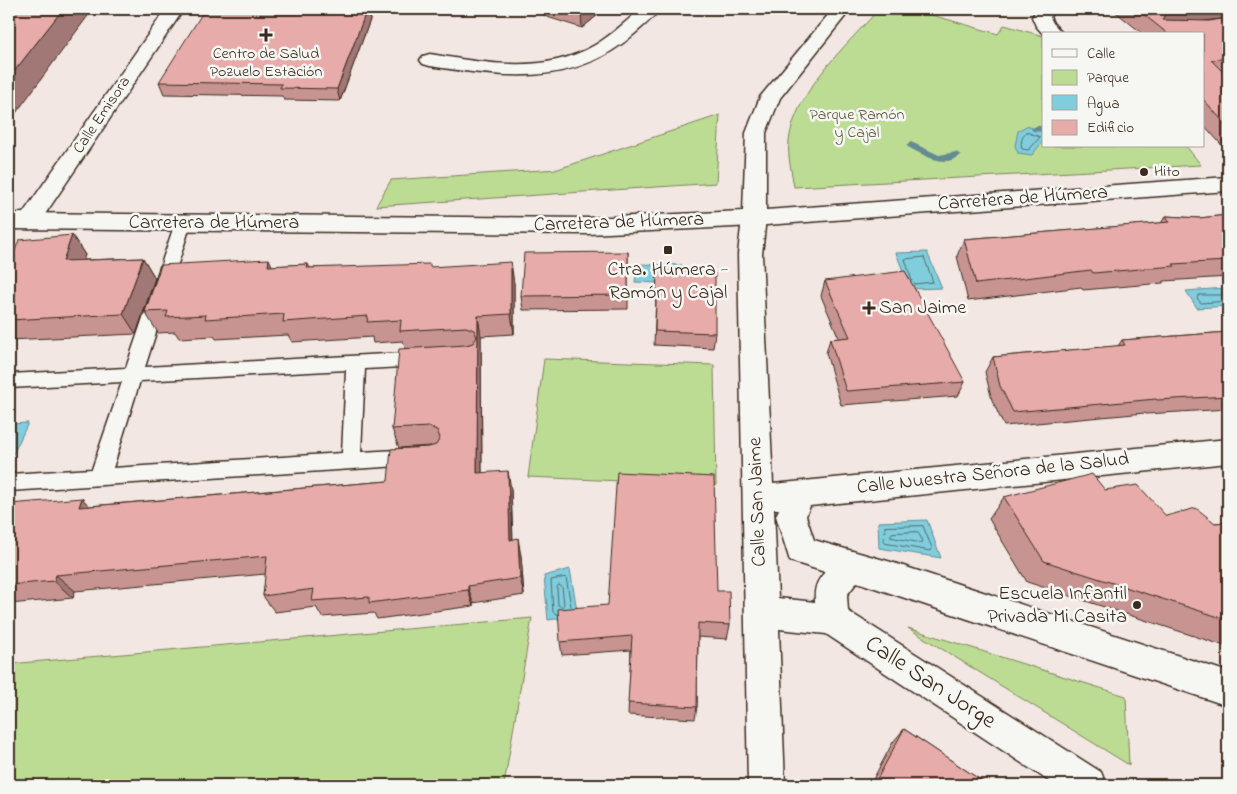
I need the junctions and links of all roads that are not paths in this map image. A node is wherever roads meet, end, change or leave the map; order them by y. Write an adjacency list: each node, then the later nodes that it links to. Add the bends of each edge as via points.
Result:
1 (175, 9): 9 (street, Calle Emisora, via 134,69)
2 (651, 9): 6 (street, via 598,50 566,64 538,71 497,70)
3 (842, 9): 8 (street, Calle San Jaime, via 770,97 756,133)
4 (1046, 9): 5 (street, via 1041,17)
5 (1052, 32)
6 (430, 60)
7 (1228, 184): 8 (street, Carretera de Húmera)
8 (754, 218): 10 (street, Carretera de Húmera, via 588,226); 21 (street, Calle San Jaime, via 750,254)
9 (19, 221): 10 (street, Carretera de Húmera)
10 (183, 223): 13 (lane)
11 (442, 358): 12 (lane)
12 (356, 362): 13 (lane); 17 (lane)
13 (134, 374): 14 (lane); 18 (lane)
14 (9, 381)
15 (1228, 450): 20 (street, Calle Nuestra Señora de la Salud)
16 (434, 456): 17 (lane)
17 (351, 460): 18 (lane)
18 (100, 476): 19 (lane)
19 (9, 483)
20 (800, 493): 21 (street, Calle Nuestra Señora de la Salud); 23 (street, via 791,516)
21 (758, 498): 22 (street, Calle San Jaime)
22 (760, 548): 23 (street); 25 (street, Calle San Jaime)
23 (801, 551): 24 (street)
24 (851, 566): 26 (street, via 830,590); 27 (street)
25 (761, 612): 26 (street, Calle San Jorge); 28 (street, Calle San Jaime)
26 (832, 619): 29 (street, Calle San Jorge)
27 (1228, 688)
28 (766, 785)
29 (1088, 785)

